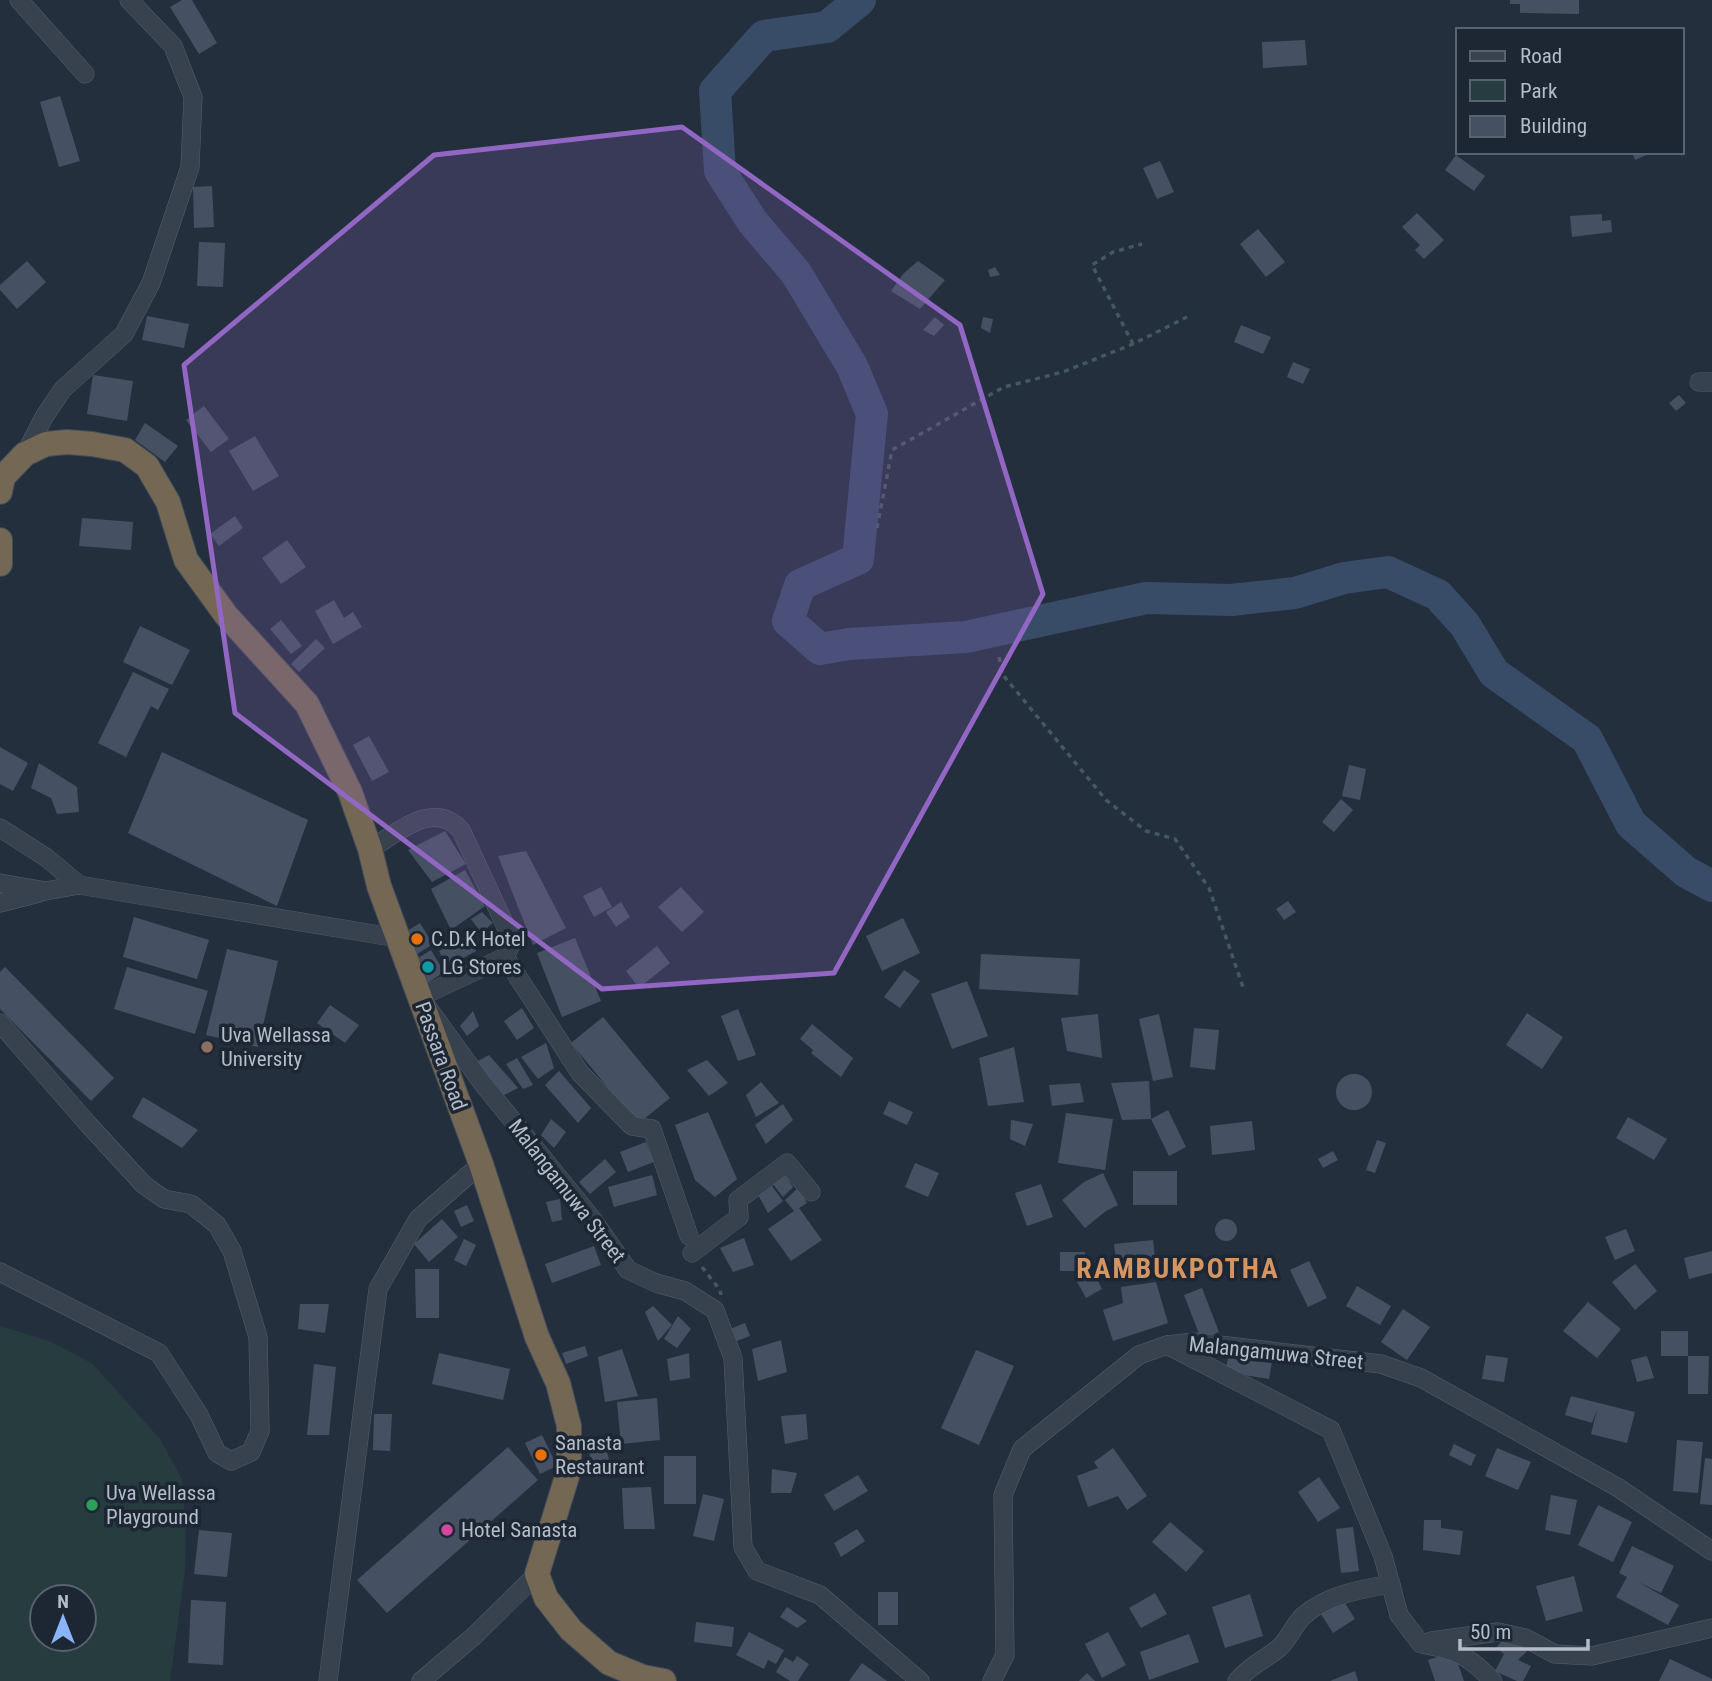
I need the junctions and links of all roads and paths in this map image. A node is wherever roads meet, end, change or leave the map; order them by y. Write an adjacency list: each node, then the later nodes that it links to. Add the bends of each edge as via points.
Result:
1 (19, 0): 3 (street)
2 (129, 0): 7 (street, via 173,46 193,97 190,167 151,282 124,334 63,389)
3 (85, 74)
4 (1142, 244): 6 (path, via 1113,252 1092,265)
5 (1187, 317): 6 (path)
6 (1133, 344): 9 (path, via 1063,372 1004,387 891,450)
7 (12, 461): 8 (highway); 14 (highway, Passara Road, via 46,444 66,442 125,450 146,466 168,502 187,560 226,615 307,704 350,792)
8 (0, 492)
9 (877, 528)
10 (0, 540): 11 (highway)
11 (0, 564)
12 (999, 657): 21 (path, via 1003,675 1106,800 1146,831 1175,839 1209,888)
13 (0, 828): 16 (street, via 47,858)
14 (370, 849): 19 (highway, Passara Road); 20 (street, via 425,817 455,824 507,929 511,944)
15 (0, 883): 17 (street)
16 (79, 886): 17 (street); 19 (street)
17 (46, 891): 18 (street)
18 (0, 903)
19 (398, 938): 22 (highway, Passara Road)
20 (505, 957): 22 (street); 26 (street, via 580,1073 632,1126 652,1129)
21 (1243, 987)
22 (419, 997): 24 (highway, Passara Road); 28 (street, Malangamuwa Street, via 628,1270 685,1291)
23 (0, 1023): 27 (street, via 144,1185 164,1199 191,1204 216,1225 232,1251 258,1336 260,1431 251,1452 231,1461 217,1453 159,1353)
24 (481, 1164): 31 (highway, Passara Road, via 569,1426 569,1470); 35 (street, via 418,1219 377,1289)
25 (811, 1192): 26 (street, via 788,1163 738,1200 739,1217)
26 (691, 1244): 28 (path, via 720,1290 724,1311)
27 (0, 1272)
28 (715, 1310): 38 (street, via 733,1358 743,1547 757,1571 820,1595)
29 (1167, 1345): 30 (street, Malangamuwa Street, via 1194,1342 1381,1364 1421,1378 1617,1487); 32 (street, via 1331,1430); 39 (street, Malangamuwa Street, via 1139,1355 1023,1449 1003,1495 1005,1655)
30 (1712, 1551)
31 (537, 1574): 36 (street); 37 (highway, via 546,1598 571,1630 609,1663)
32 (1391, 1584): 34 (street, via 1399,1615); 40 (street, via 1339,1595 1305,1615 1284,1644)
33 (1712, 1628): 34 (street, via 1592,1656 1555,1654 1525,1638 1498,1632)
34 (1420, 1644): 41 (street, via 1458,1652)
35 (328, 1681)
36 (421, 1681)
37 (664, 1681)
38 (920, 1681)
39 (992, 1681)
40 (1237, 1681)
41 (1493, 1681)

